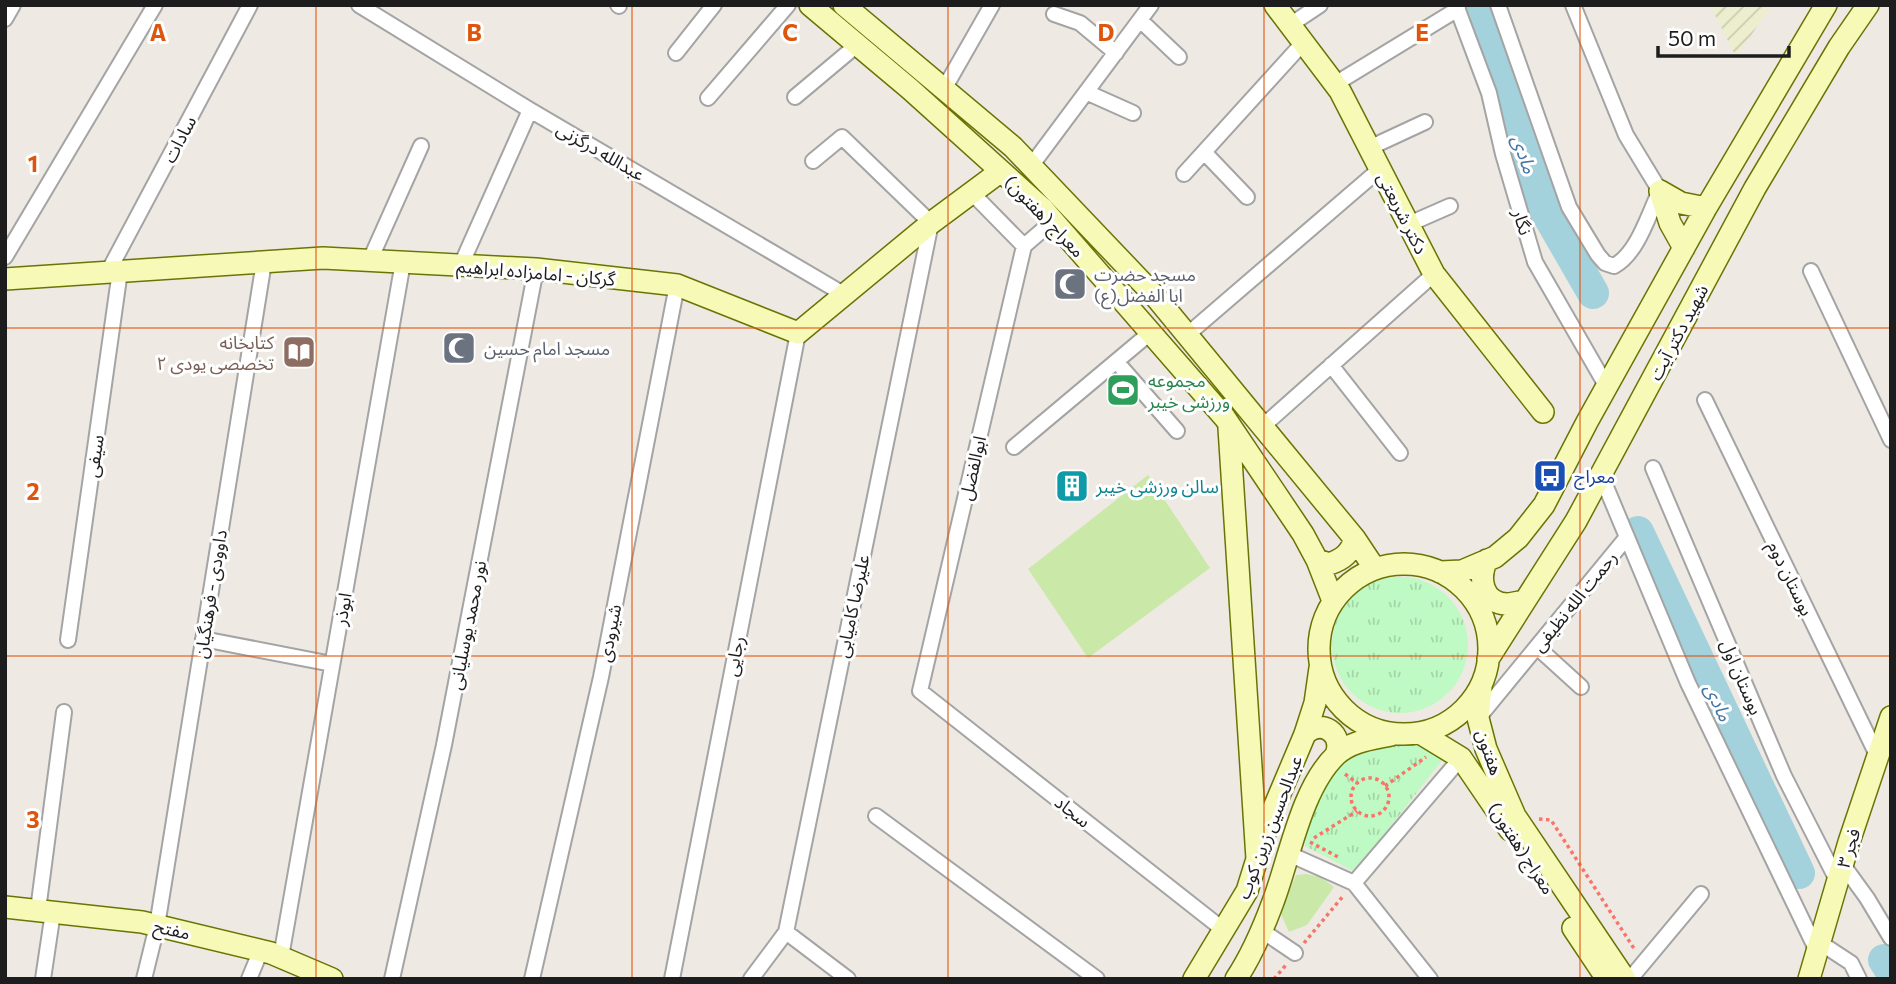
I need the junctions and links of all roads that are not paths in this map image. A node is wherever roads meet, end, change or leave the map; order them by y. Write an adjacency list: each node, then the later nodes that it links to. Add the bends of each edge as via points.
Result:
1 (13, 5): 19 (street)
2 (155, 5): 53 (street)
3 (250, 5): 60 (street, سادات)
4 (359, 5): 32 (street, عبدالله درگزنی)
5 (714, 5): 24 (street)
6 (788, 5): 31 (street)
7 (810, 5): 23 (main road, معراج (هفتون))
8 (844, 5): 28 (main road, معراج (هفتون))
9 (992, 5): 28 (street)
10 (1151, 5): 20 (street)
11 (1275, 5): 21 (main road, دکتر شریعتی)
12 (1320, 5): 21 (street)
13 (1498, 5): 43 (street, via 1569,207 1605,263 1614,266 1624,260)
14 (1573, 5): 43 (street, via 1626,135)
15 (1826, 5): 47 (main road, شهید دکتر آیت)
16 (1868, 5): 80 (main road, شهید دکتر آیت, via 1755,188)
17 (1457, 7): 27 (street); 70 (street, نگار, via 1489,93 1535,262)
18 (1054, 14): 25 (street, via 1080,23)
19 (5, 19)
20 (1140, 20): 25 (street); 26 (street)
21 (1290, 25): 22 (main road, دکتر شریعتی)
22 (1303, 43): 27 (main road, دکتر شریعتی); 37 (street)
23 (858, 45): 30 (street); 41 (main road, معراج (هفتون))
24 (676, 53)
25 (1115, 53): 29 (street)
26 (1179, 57)
27 (1335, 84): 36 (main road, دکتر شریعتی)
28 (944, 89): 39 (main road, معراج (هفتون))
29 (1086, 92): 33 (street); 39 (street)
30 (795, 97)
31 (708, 98)
32 (530, 110): 57 (street); 64 (street, عبدالله درگزنی)
33 (1133, 113)
34 (1425, 122): 36 (street)
35 (421, 146): 54 (street)
36 (1369, 148): 40 (main road, دکتر شریعتی)
37 (1204, 152): 42 (street); 45 (street)
38 (813, 161): 49 (street, via 842,137)
39 (1031, 166): 67 (main road, معراج (هفتون))
40 (1380, 169): 50 (main road, دکتر شریعتی); 67 (street)
41 (1001, 171): 44 (main road); 48 (main road, معراج (هفتون))
42 (1184, 174)
43 (1660, 191): 47 (main road, via 1681,203); 52 (main road)
44 (972, 193): 49 (main road); 51 (street)
45 (1247, 197)
46 (1450, 206): 50 (street)
47 (1706, 208): 52 (main road, شهید دکتر آیت)
48 (1053, 220): 51 (street); 65 (main road, معراج (هفتون))
49 (931, 223): 64 (main road); 119 (street, علیرضا کامیابی)
50 (1409, 224): 61 (main road, دکتر شریعتی)
51 (1024, 246): 97 (street, ابوالفضل)
52 (1684, 248): 70 (main road, شهید دکتر آیت)
53 (5, 257)
54 (370, 260): 55 (main road, گرکان - امامزاده ابراهیم); 56 (main road, گرکان - امامزاده ابراهیم)
55 (264, 262): 60 (main road, گرکان - امامزاده ابراهیم); 89 (street, داوودی - فرهنگیان)
56 (403, 262): 57 (main road, گرکان - امامزاده ابراهیم); 93 (street, ابوذر)
57 (461, 265): 58 (main road, گرکان - امامزاده ابراهیم)
58 (536, 269): 63 (main road, گرکان - امامزاده ابراهیم); 129 (street, نور محمد یوسلیانی, via 444,745)
59 (1811, 271): 76 (street)
60 (114, 272): 62 (main road, گرکان - امامزاده ابراهیم); 90 (street, سیفی)
61 (1434, 274): 68 (street); 72 (main road, دکتر شریعتی)
62 (5, 279)
63 (677, 285): 66 (main road, گرکان - امامزاده ابراهیم); 130 (street, شیرودی, via 601,677)
64 (845, 295): 66 (main road)
65 (1150, 332): 73 (main road, معراج (هفتون)); 77 (street)
66 (798, 333): 131 (street, رجایی)
67 (1187, 335): 74 (main road, معراج (هفتون))
68 (1331, 365): 74 (street); 78 (street)
69 (1122, 368): 75 (street)
70 (1607, 387): 84 (main road, شهید دکتر آیت, via 1544,505 1518,538)
71 (1705, 400): 105 (street, بوستان دوم)
72 (1543, 412)
73 (1229, 426): 83 (main road, معراج (هفتون)); 110 (main road)
74 (1263, 426): 82 (main road, معراج (هفتون))
75 (1177, 431)
76 (1891, 440)
77 (1014, 447)
78 (1400, 453)
79 (1653, 468): 111 (street, بوستان اول, via 1784,776)
80 (1601, 475): 81 (street, رحمت الله نظیفی); 88 (main road, شهید دکتر آیت)
81 (1627, 537): 91 (street, رحمت الله نظیفی); 121 (street, via 1688,683)
82 (1355, 538): 83 (main road, via 1343,559 1329,565); 85 (main road, معراج (هفتون))
83 (1317, 560): 87 (main road, معراج (هفتون))
84 (1487, 560): 86 (main road, شهید دکتر آیت, via 1462,571); 88 (main road, via 1481,579 1489,595 1508,604)
85 (1375, 569): 86 (main road, via 1418,565); 87 (main road, via 1359,576)
86 (1440, 572): 92 (main road, via 1462,586 1478,608 1487,633)
87 (1333, 601): 94 (main road, via 1323,621)
88 (1524, 601): 92 (main road, شهید دکتر آیت)
89 (203, 639): 93 (street); 116 (street, داوودی - فرهنگیان)
90 (68, 640)
91 (1536, 647): 96 (street); 100 (street, رحمت الله نظیفی)
92 (1488, 659): 95 (main road)
93 (332, 664): 123 (street, ابوذر)
94 (1320, 666): 101 (main road, عبدالحسین زرین کوب); 102 (main road, via 1329,691 1346,712 1368,727)
95 (1481, 685): 100 (main road, هفتون); 103 (main road, via 1466,707)
96 (1581, 687)
97 (920, 691): 118 (street, سجاد)
98 (64, 712): 115 (street)
99 (1891, 717): 105 (main road, فجر ۳)
100 (1478, 718): 108 (main road, هفتون, via 1486,750)
101 (1305, 734): 104 (main road, via 1321,727 1332,732 1338,743); 110 (main road, عبدالحسین زرین کوب, via 1270,817)
102 (1394, 734): 103 (main road); 104 (main road, عبدالحسین زرین کوب, via 1353,744)
103 (1423, 742): 106 (main road, معراج (هفتون))
104 (1336, 755): 109 (main road, عبدالحسین زرین کوب, via 1311,790)
105 (1878, 757): 111 (main road, فجر ۳)
106 (1461, 758): 112 (street); 124 (main road, معراج (هفتون))
107 (876, 816): 134 (street)
108 (1515, 816): 124 (main road, معراج (هفتون))
109 (1289, 854): 112 (street); 117 (main road, عبدالحسین زرین کوب)
110 (1258, 859): 118 (main road, عبدالحسین زرین کوب)
111 (1840, 874): 120 (street, بوستان اول, via 1867,898); 121 (main road, فجر ۳)
112 (1354, 883): 137 (street)
113 (1701, 894): 138 (street)
114 (5, 907): 115 (main road, مفتح)
115 (45, 911): 116 (main road, مفتح); 125 (street)
116 (157, 926): 123 (main road, مفتح); 126 (street, داوودی - فرهنگیان)
117 (1261, 930): 122 (street); 136 (main road, عبدالحسین زرین کوب)
118 (1225, 931): 135 (main road, عبدالحسین زرین کوب)
119 (786, 932): 132 (street, علیرضا کامیابی); 133 (street)
120 (1891, 938)
121 (1818, 947): 139 (main road, فجر ۳); 140 (street, via 1851,963)
122 (1295, 953)
123 (271, 954): 127 (street, ابوذر); 128 (main road, مفتح)
124 (1600, 969): 138 (main road, معراج (هفتون))
125 (43, 979)
126 (144, 979)
127 (249, 979)
128 (332, 979)
129 (392, 979)
130 (532, 979)
131 (672, 979)
132 (751, 979)
133 (848, 979)
134 (1097, 979)
135 (1194, 979)
136 (1236, 979)
137 (1430, 979)
138 (1627, 979)
139 (1808, 979)
140 (1859, 979)

